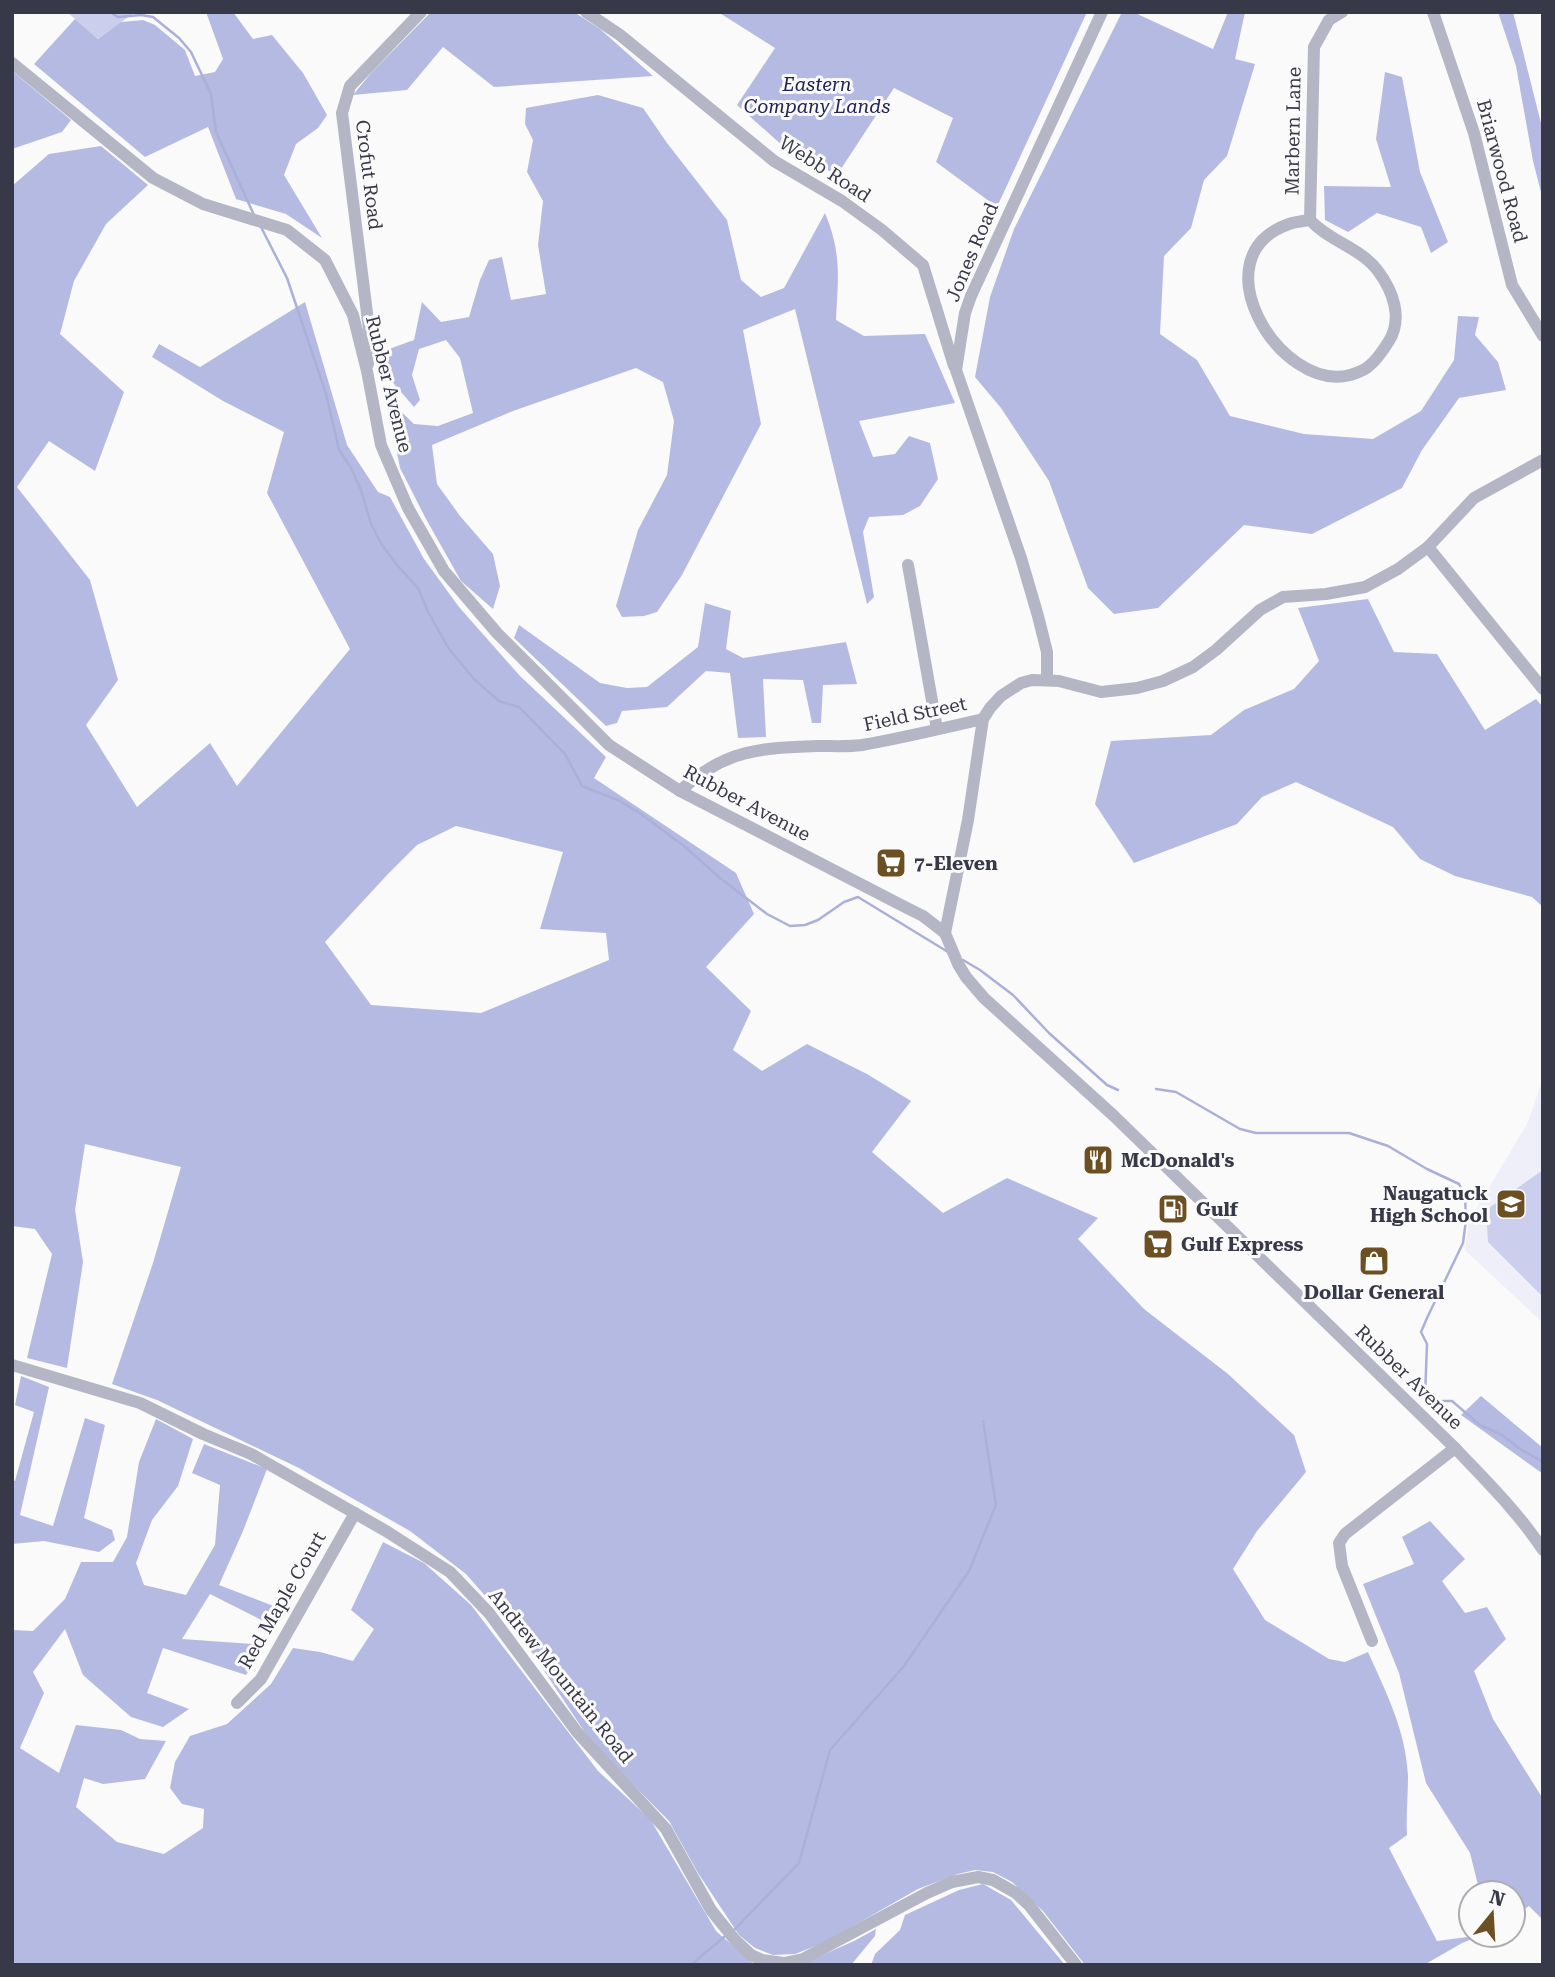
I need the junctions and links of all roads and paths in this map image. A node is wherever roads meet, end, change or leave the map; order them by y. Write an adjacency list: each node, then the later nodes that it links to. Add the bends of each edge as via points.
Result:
1 (421, 12): 10 (street, Crofut Road, via 350,86 342,113 371,345)
2 (586, 12): 9 (street, Webb Road, via 774,161 842,201 922,265)
3 (1102, 12): 9 (street, Jones Road, via 971,296)
4 (1342, 12): 7 (street, Marbern Lane, via 1329,20 1314,47)
5 (1433, 12): 8 (street, Briarwood Road, via 1474,132 1512,285)
6 (12, 63): 10 (street, Rubber Avenue, via 153,178 203,204 287,230 326,260 353,315)
7 (1310, 220): 7 (street, Marbern Lane, via 1376,268 1395,304 1391,337 1381,352 1369,367 1344,376 1328,377 1290,358 1259,320 1250,300 1249,264 1258,247 1280,228)
8 (1543, 336)
9 (956, 370): 14 (street, Jones Road, via 1021,558 1046,652)
10 (367, 372): 18 (street, Rubber Avenue, via 381,445 408,508 444,571 497,633 608,745)
11 (1543, 460): 12 (street, Field Street, via 1474,498)
12 (1429, 547): 14 (street, Field Street, via 1365,587 1283,597 1260,610 1193,667 1163,681 1101,692); 15 (street)
13 (908, 565): 17 (street)
14 (1047, 679): 16 (street, Field Street, via 1011,689)
15 (1543, 688)
16 (983, 719): 17 (street, Field Street); 19 (street)
17 (937, 729): 18 (street, Field Street, via 859,745 767,748 726,759)
18 (680, 791): 19 (street, Rubber Avenue, via 914,911)
19 (945, 936): 21 (street, Rubber Avenue, via 966,977 984,998 1114,1116)
20 (12, 1365): 22 (street, Andrew Mountain Road, via 154,1409 263,1460)
21 (1455, 1448): 23 (street, Rubber Avenue, via 1503,1498); 24 (street, via 1345,1534 1339,1544 1342,1566)
22 (355, 1513): 25 (street, Red Maple Court, via 261,1679); 26 (street, Andrew Mountain Road, via 436,1562 471,1593 584,1741 658,1820 711,1910 751,1955 771,1962 803,1959 936,1889 978,1877 1016,1892)
23 (1543, 1550)
24 (1372, 1640)
25 (237, 1703)
26 (1076, 1965)

